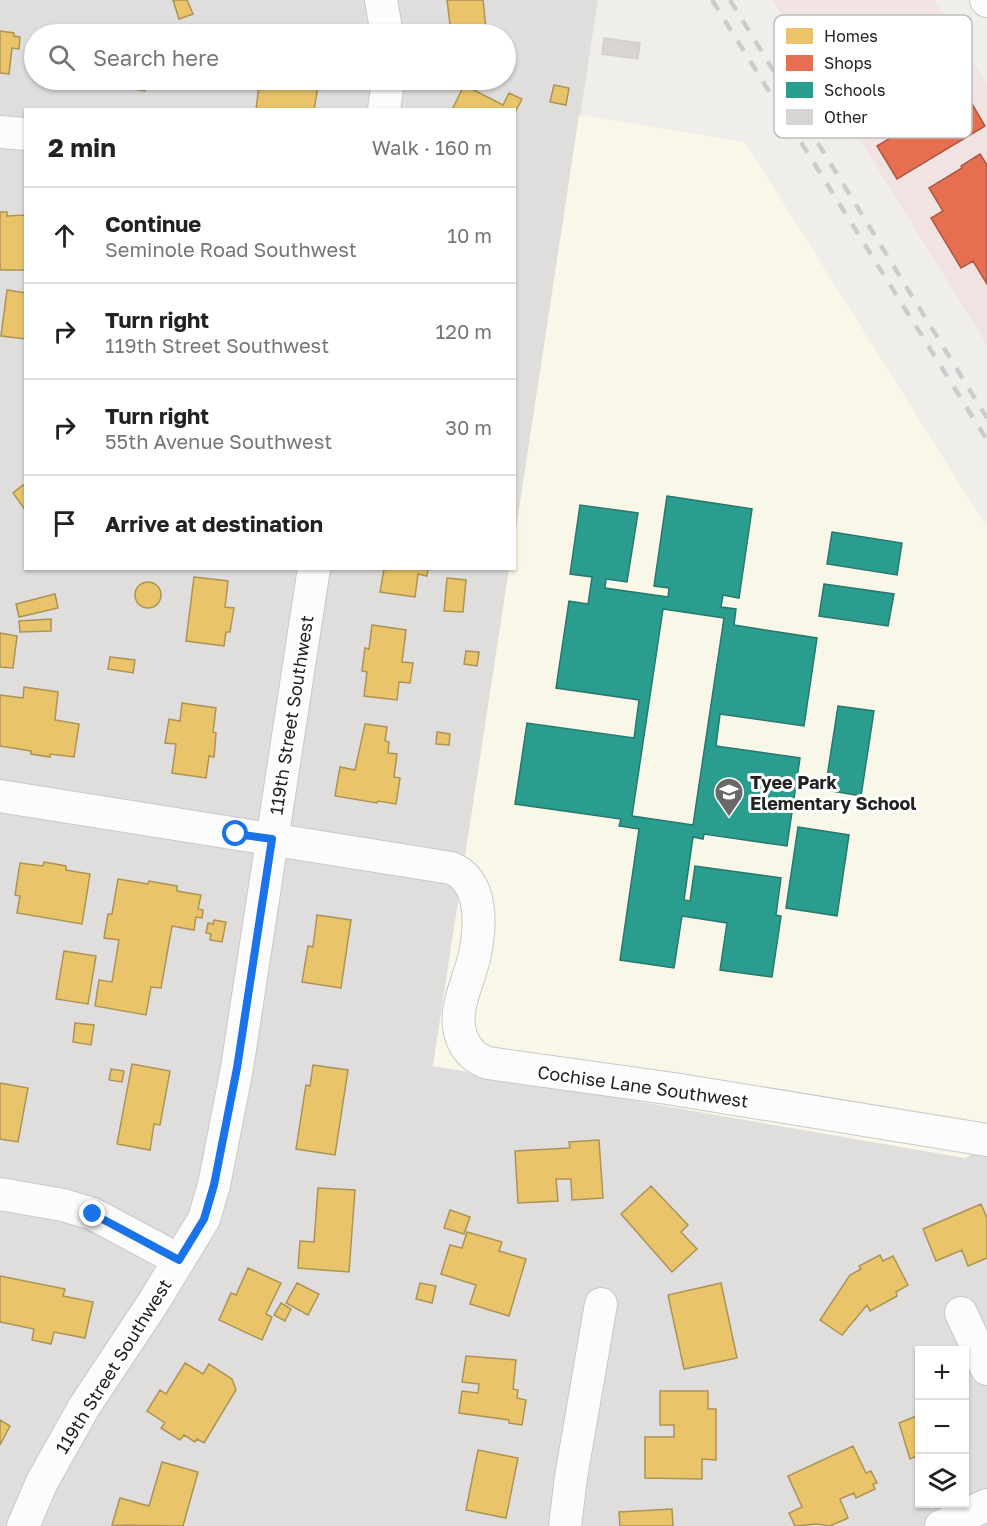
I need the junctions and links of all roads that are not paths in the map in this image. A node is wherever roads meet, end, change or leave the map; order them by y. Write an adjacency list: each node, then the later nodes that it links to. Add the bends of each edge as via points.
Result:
1 (381, 0): 2 (street)
2 (385, 24)
3 (387, 90): 4 (street)
4 (384, 108)
5 (0, 132): 6 (street)
6 (24, 134)
7 (314, 570): 9 (street, 119th Street Southwest)
8 (0, 796): 9 (street)
9 (272, 839): 10 (street, Cochise Lane Southwest, via 451,867 462,872 474,888 478,924 476,952 458,1021 467,1048 480,1060); 12 (street, 119th Street Southwest, via 237,1068 214,1185 204,1219)
10 (987, 1140)
11 (0, 1194): 12 (street, via 93,1214)
12 (179, 1260): 17 (street, 119th Street Southwest, via 84,1407)
13 (601, 1304): 18 (street)
14 (961, 1312): 15 (street)
15 (987, 1369)
16 (987, 1505): 19 (street)
17 (22, 1526)
18 (566, 1526)
19 (940, 1526)

